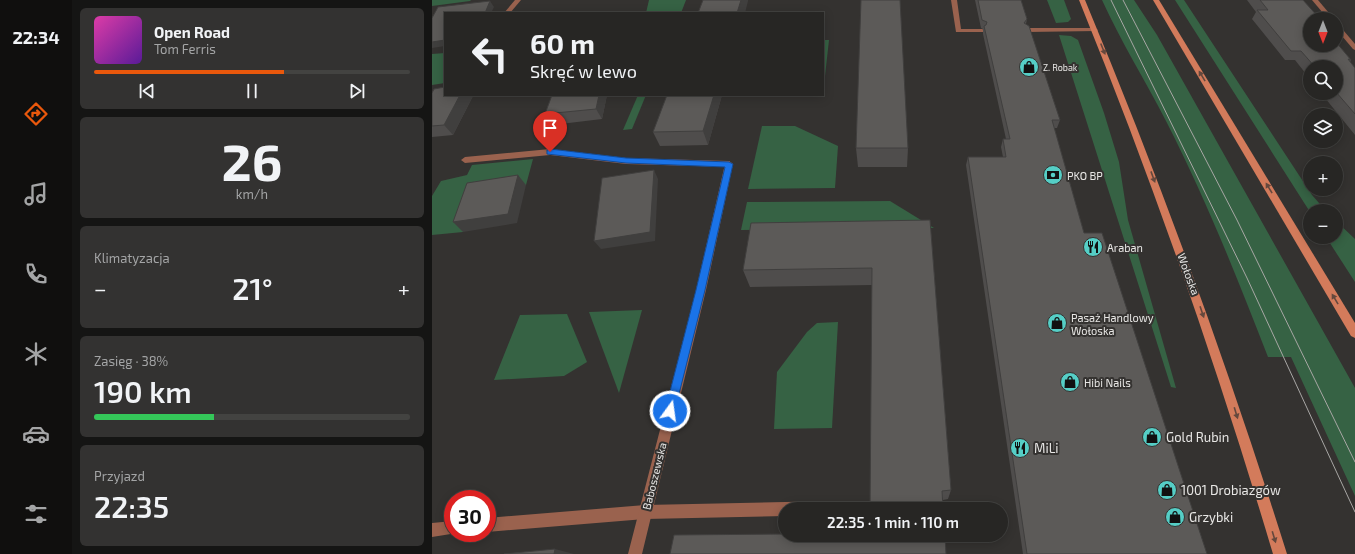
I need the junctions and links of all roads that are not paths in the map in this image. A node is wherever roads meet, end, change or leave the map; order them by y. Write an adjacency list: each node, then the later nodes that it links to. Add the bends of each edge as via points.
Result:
1 (518, 0): 6 (street)
2 (954, 0): 8 (street, via 958,31)
3 (1082, 0): 10 (main road, Wołoska)
4 (1156, 0): 14 (main road, one-way to 4)
5 (1314, 0): 7 (street)
6 (508, 12)
7 (1325, 12)
8 (982, 30)
9 (1027, 30): 10 (street)
10 (1095, 30): 21 (main road, Wołoska, one-way to 21, via 1195,289)
11 (1343, 33): 12 (street)
12 (1355, 48)
13 (465, 160): 16 (street, Baboszewska, via 550,152 626,161 729,164 701,290)
14 (1355, 333)
15 (778, 509): 16 (street)
16 (645, 512): 17 (street); 20 (street, Baboszewska)
17 (496, 524)
18 (444, 529): 19 (street)
19 (432, 530)
20 (635, 554)
21 (1280, 554)

